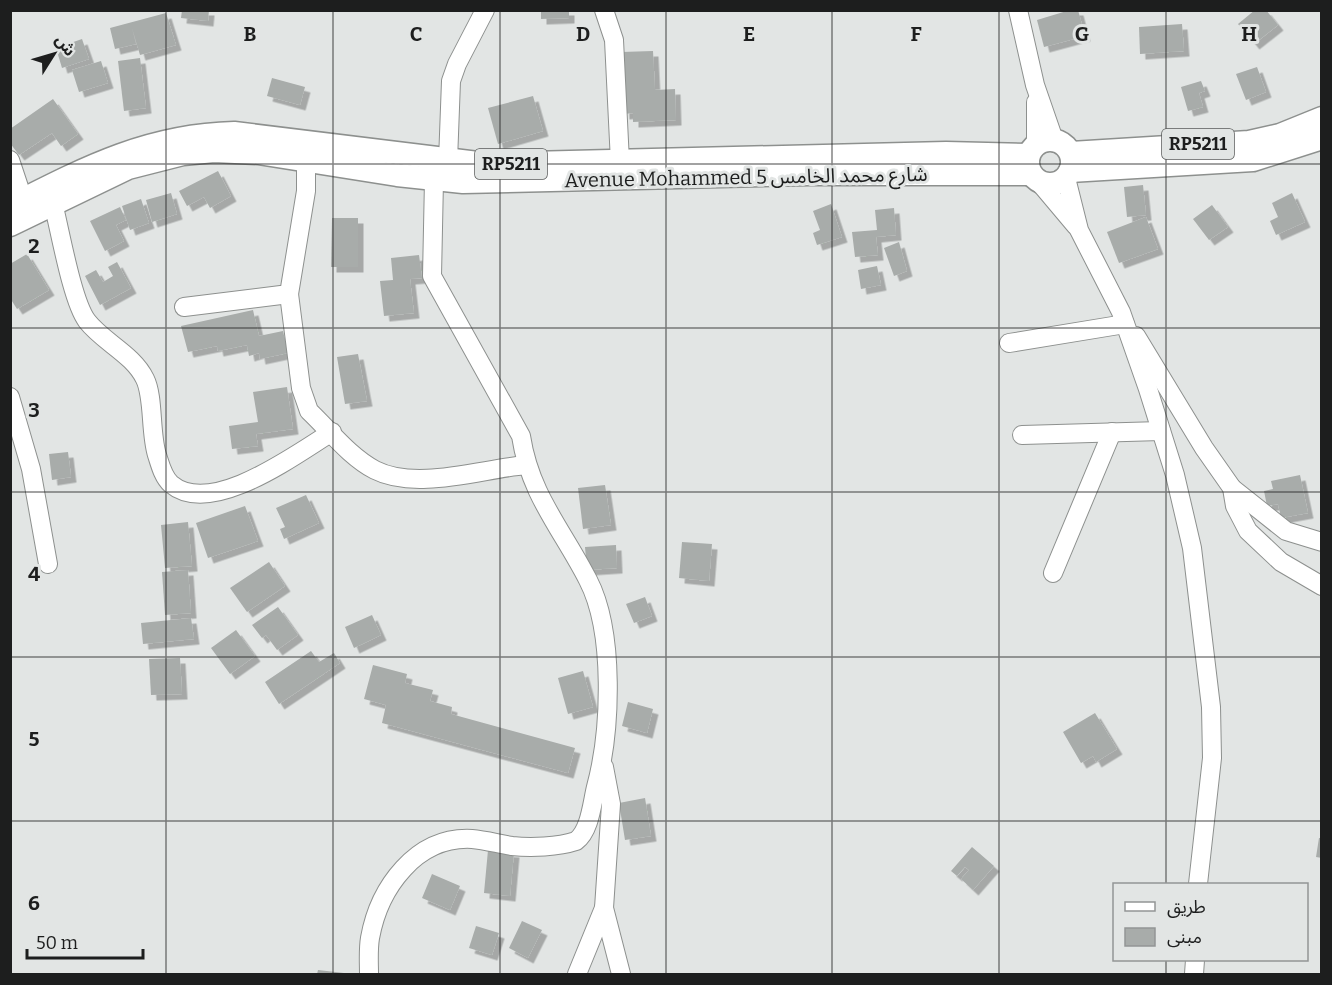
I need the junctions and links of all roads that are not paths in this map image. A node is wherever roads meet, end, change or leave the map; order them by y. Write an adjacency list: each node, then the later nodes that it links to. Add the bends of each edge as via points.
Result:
1 (485, 10): 7 (street, via 452,81)
2 (603, 10): 9 (street, via 614,40)
3 (1018, 10): 10 (street)
4 (1322, 118): 10 (main road, Avenue Mohammed 5 شارع محمد الخامس / RP5211, via 1280,135 1249,142)
5 (1322, 138): 10 (main road, Avenue Mohammed 5 شارع محمد الخامس / RP5211, via 1253,160)
6 (10, 160): 12 (street)
7 (448, 161): 9 (main road, Avenue Mohammed 5 شارع محمد الخامس / RP5211); 12 (main road, Avenue Mohammed 5 شارع محمد الخامس / RP5211, via 234,134 185,136 133,149)
8 (306, 162): 11 (main road, Avenue Mohammed 5 شارع محمد الخامس / RP5211); 13 (main road, Avenue Mohammed 5 شارع محمد الخامس / RP5211, via 237,151 183,154 128,168); 16 (street, via 306,191)
9 (620, 162): 10 (main road, Avenue Mohammed 5 شارع محمد الخامس / RP5211, via 946,153)
10 (1049, 162): 11 (main road, Avenue Mohammed 5 شارع محمد الخامس / RP5211, via 810,174); 15 (street); 15 (street)
11 (434, 180): 25 (street, via 432,276 521,436)
12 (17, 202)
13 (53, 203): 14 (main road, Avenue Mohammed 5 شارع محمد الخامس / RP5211); 22 (street, via 82,314 101,338 144,376 157,454 170,483 193,493 219,492 286,460)
14 (10, 225)
15 (1079, 230): 18 (street)
16 (289, 294): 17 (street); 22 (street, via 301,388 309,411)
17 (184, 307)
18 (1123, 318): 19 (street); 21 (street); 26 (street)
19 (1009, 343)
20 (10, 397): 28 (street, via 31,469)
21 (1161, 431): 23 (street); 32 (street, via 1192,548 1211,707 1212,758)
22 (332, 432): 25 (street, via 355,456 388,475 447,477)
23 (1112, 432): 24 (street); 29 (street)
24 (1022, 435)
25 (526, 465): 31 (street, via 545,509 589,582 603,627 608,670)
26 (1232, 489): 27 (street, via 1286,531); 30 (street, via 1235,506 1256,540 1281,562)
27 (1322, 542)
28 (48, 564)
29 (1053, 573)
30 (1322, 586)
31 (603, 762): 33 (street, via 610,804); 34 (street, via 584,832 576,841 515,847 470,839 439,844 409,860 376,913 369,940)
32 (1198, 883)
33 (604, 908): 35 (street); 36 (street)
34 (369, 975)
35 (577, 975)
36 (621, 975)

